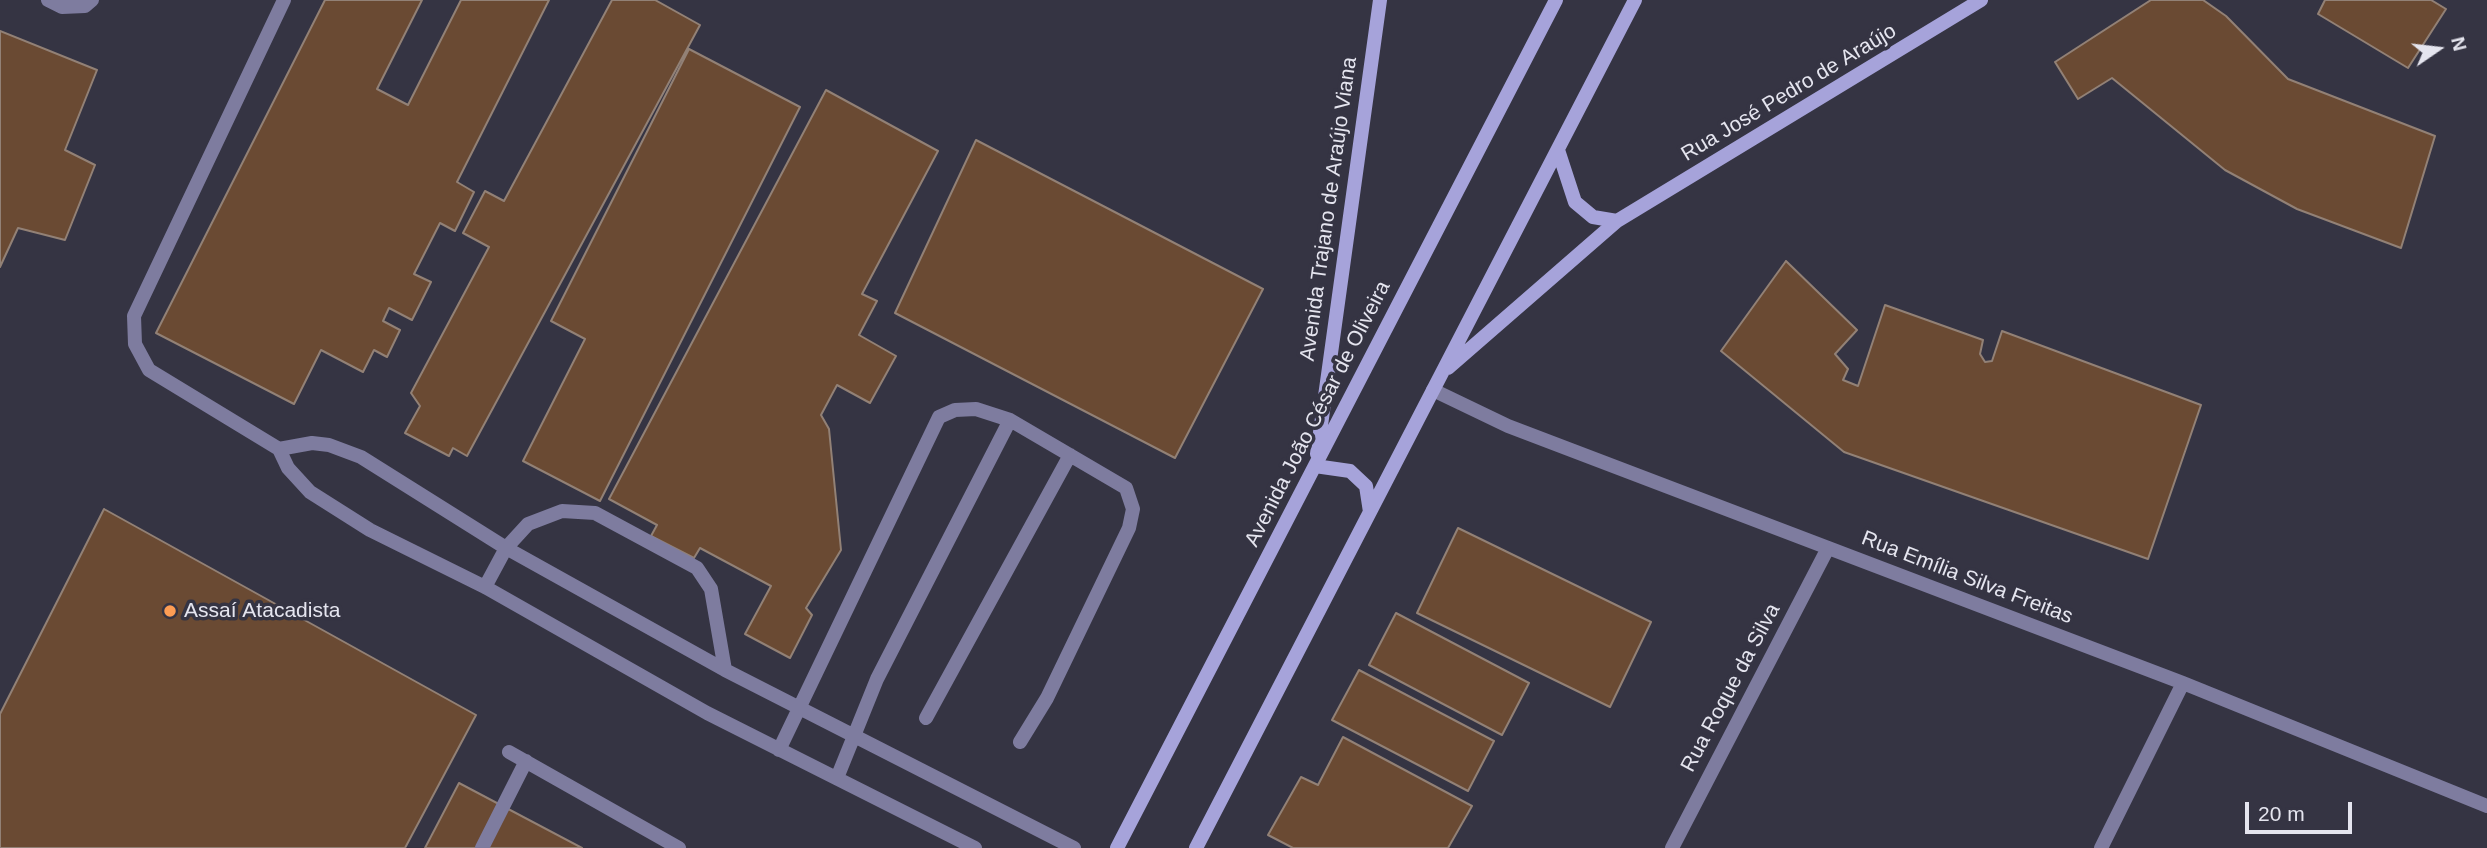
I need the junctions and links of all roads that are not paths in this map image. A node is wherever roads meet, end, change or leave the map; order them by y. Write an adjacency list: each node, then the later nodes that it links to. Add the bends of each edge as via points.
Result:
1 (48, 0): 2 (street, via 62,8 86,6)
2 (92, 0)
3 (284, 0): 13 (street, via 134,316 135,344 149,370)
4 (1380, 0): 15 (main road, Avenida Trajano de Araújo Viana)
5 (1556, 0): 15 (main road, Avenida João César de Oliveira)
6 (1635, 0): 8 (main road)
7 (1982, 0): 9 (main road, Rua José Pedro de Araújo)
8 (1558, 149): 9 (main road, via 1575,202 1593,217); 10 (main road)
9 (1617, 221): 10 (main road, Rua José Pedro de Araújo)
10 (1442, 374): 11 (main road)
11 (1433, 390): 16 (main road); 18 (street, Rua Emília Silva Freitas, via 1508,426)
12 (1010, 420): 14 (street); 22 (street, via 976,409 955,410 939,418); 24 (street, via 877,678)
13 (279, 449): 17 (street, via 312,443 361,457); 19 (street, via 288,468 310,492 370,530)
14 (1070, 455): 23 (street); 25 (street, via 1126,488 1133,509 1123,540)
15 (1315, 466): 16 (main road, via 1349,471 1366,486); 35 (main road, Avenida João César de Oliveira)
16 (1370, 512): 36 (main road)
17 (506, 548): 19 (street); 20 (street); 20 (street, via 528,524 562,511 596,513 697,568 711,589)
18 (1828, 548): 21 (street, Rua Emília Silva Freitas); 37 (street, Rua Roque da Silva)
19 (485, 587): 26 (street)
20 (725, 670): 22 (street)
21 (2183, 683): 30 (street, Rua Emília Silva Freitas); 38 (street)
22 (798, 707): 24 (street); 26 (street)
23 (926, 718)
24 (854, 736): 29 (street); 34 (street)
25 (1020, 742)
26 (779, 750): 29 (street)
27 (509, 752): 28 (street)
28 (526, 761): 31 (street); 32 (street)
29 (837, 778): 33 (street)
30 (2487, 806)
31 (482, 848)
32 (679, 848)
33 (975, 848)
34 (1074, 848)
35 (1117, 848)
36 (1196, 848)
37 (1672, 848)
38 (2101, 848)

